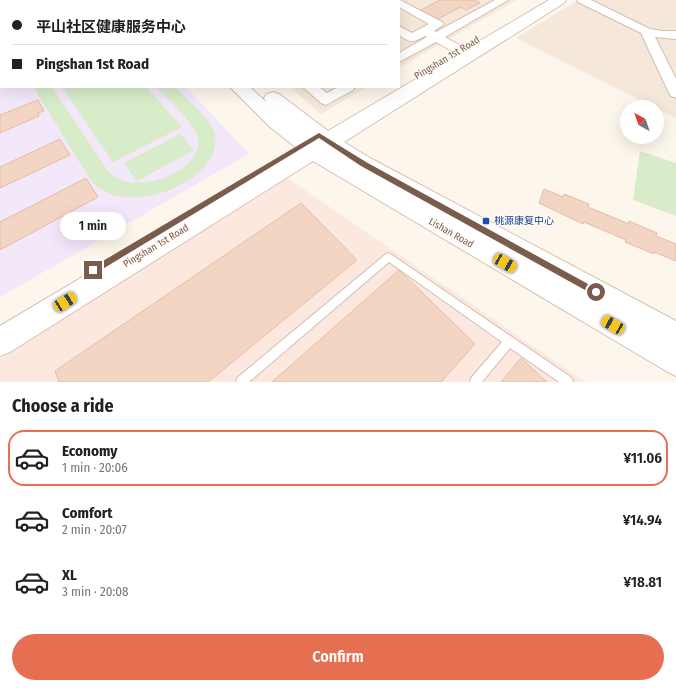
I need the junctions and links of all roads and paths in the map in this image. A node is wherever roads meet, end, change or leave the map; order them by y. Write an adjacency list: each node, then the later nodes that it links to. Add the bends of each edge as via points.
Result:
1 (503, 0): 10 (street)
2 (545, 0): 11 (street, Pingshan 1st Road)
3 (559, 0): 11 (street, Pingshan 1st Road)
4 (582, 0): 8 (street)
5 (400, 4): 7 (street, via 438,24)
6 (400, 31): 7 (street, via 412,38)
7 (425, 31): 10 (street)
8 (646, 31): 9 (street); 17 (street)
9 (676, 35)
10 (436, 37): 11 (street); 12 (street)
11 (464, 53): 18 (street, Pingshan 1st Road)
12 (400, 57)
13 (240, 88): 18 (street, Lishan Road, via 277,122)
14 (261, 88): 18 (street, Lishan Road, via 291,114)
15 (311, 88): 16 (street, via 326,100)
16 (346, 88)
17 (676, 93)
18 (316, 143): 19 (street, Pingshan 1st Road); 20 (street, Lishan Road, via 363,164); 22 (street, Pingshan 1st Road); 23 (street, Lishan Road, via 355,178)
19 (0, 326)
20 (676, 336)
21 (509, 341): 24 (lane, via 389,257); 25 (lane); 26 (lane)
22 (0, 342)
23 (676, 361)
24 (241, 382)
25 (475, 382)
26 (568, 382)

